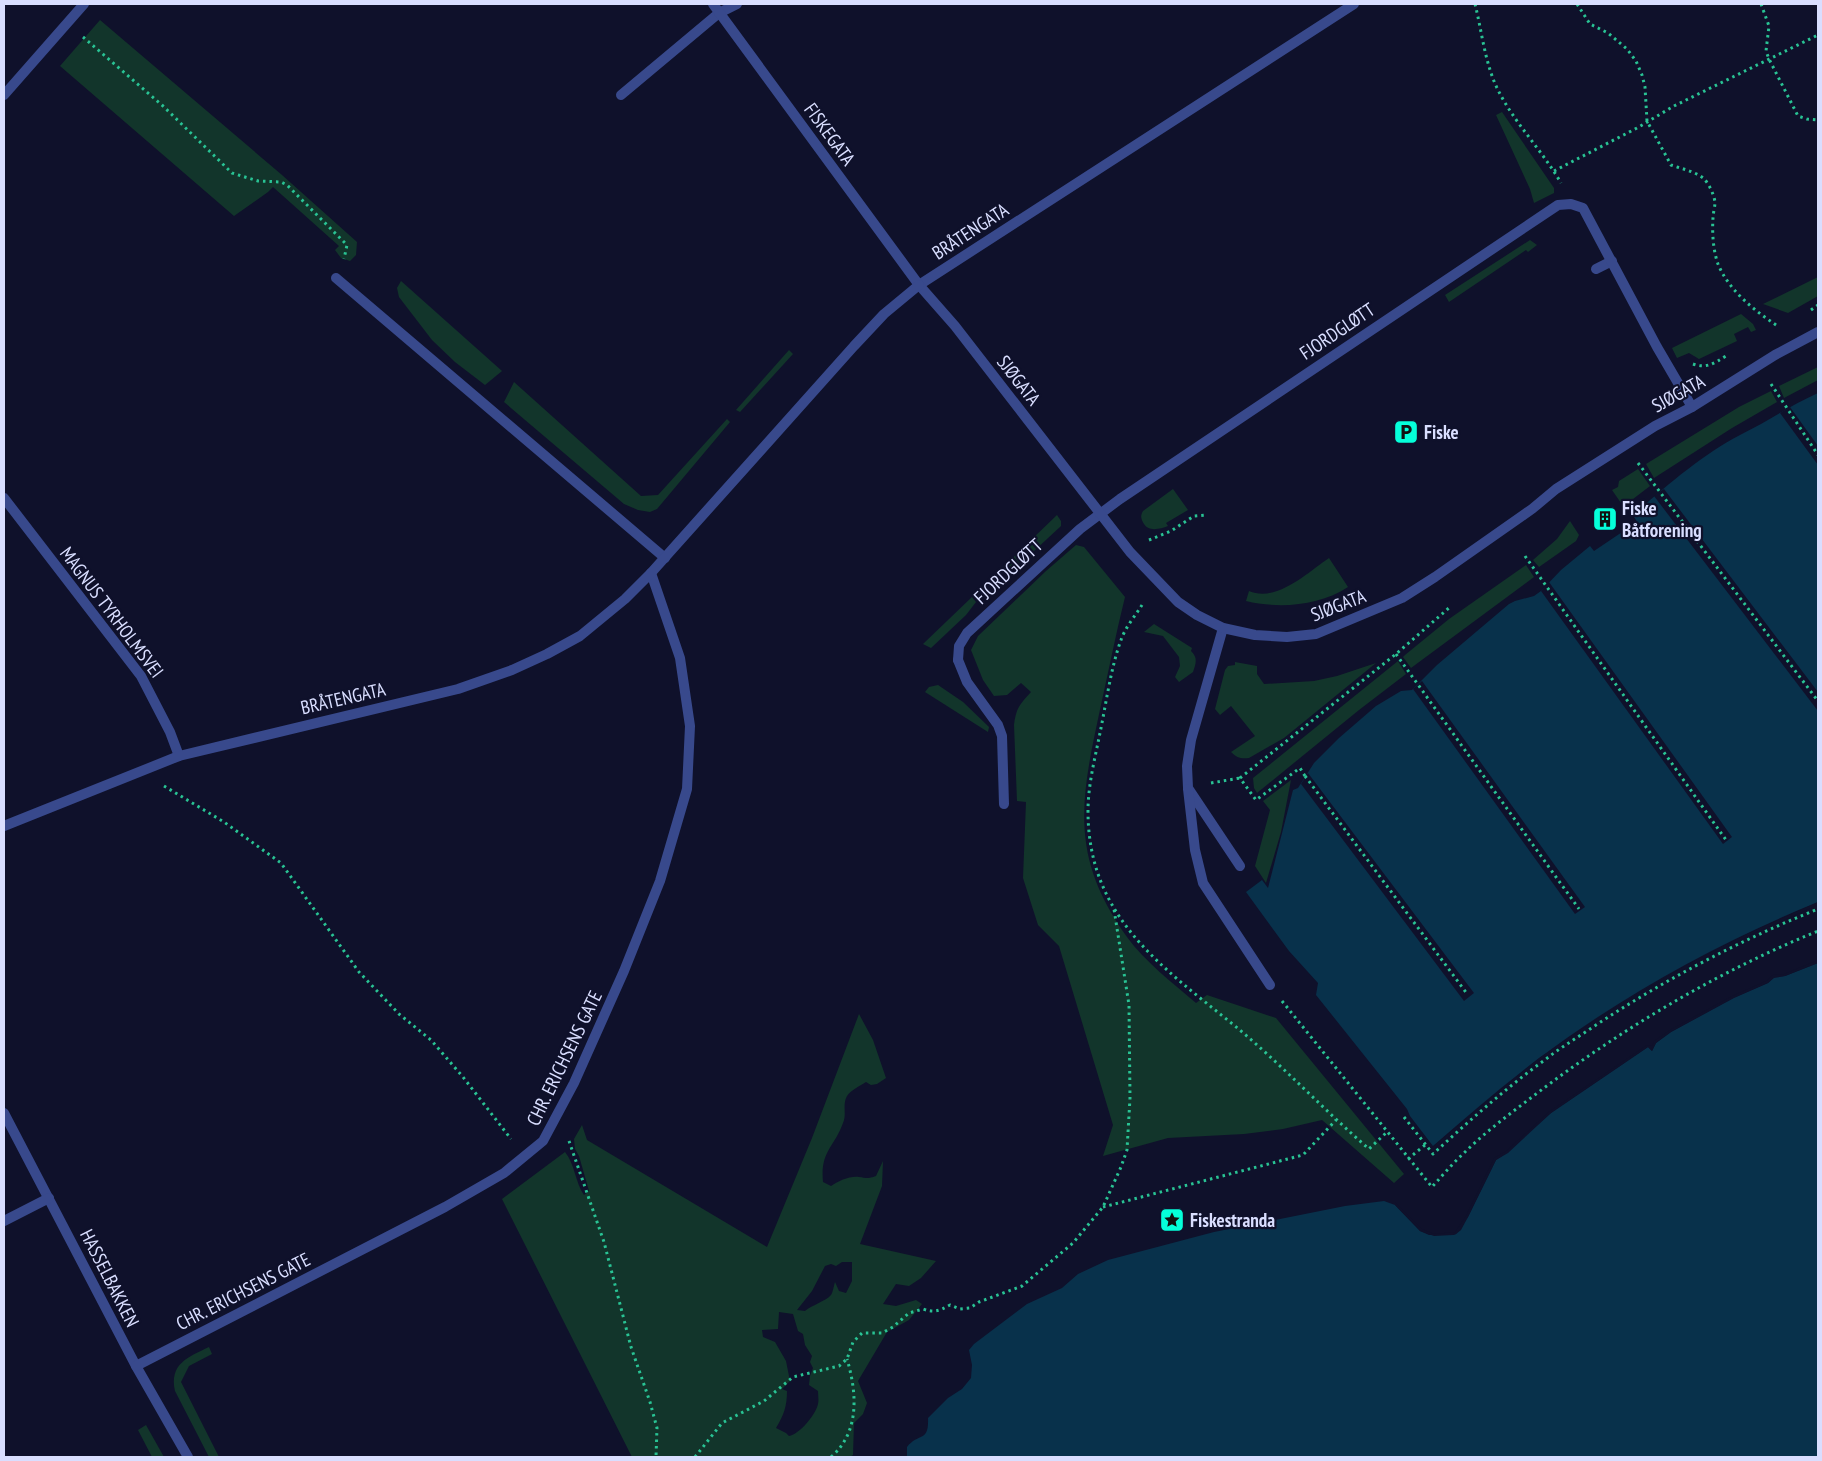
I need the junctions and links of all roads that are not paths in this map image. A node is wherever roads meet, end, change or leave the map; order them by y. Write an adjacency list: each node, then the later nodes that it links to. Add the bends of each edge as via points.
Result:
1 (84, 4): 6 (street)
2 (713, 4): 5 (street, FISKEGATA)
3 (737, 4): 5 (street)
4 (1354, 4): 11 (street, BRÅTENGATA)
5 (719, 13): 7 (street); 11 (street, FISKEGATA)
6 (4, 95)
7 (621, 95)
8 (1612, 261): 9 (street); 13 (street); 15 (street, FJORDGLØTT, via 1583,208 1571,204 1558,205)
9 (1596, 270)
10 (336, 278): 16 (street)
11 (919, 285): 15 (street, SJØGATA, via 955,326); 16 (street, BRÅTENGATA, via 884,314 854,346)
12 (1818, 332): 13 (street, SJØGATA)
13 (1692, 407): 18 (street, SJØGATA, via 1655,426 1556,489 1402,598 1316,634 1287,637 1256,635)
14 (4, 498): 19 (street, MAGNUS TYRHOLMSVEI, via 141,676)
15 (1101, 513): 18 (street, SJØGATA, via 1130,552 1178,602 1197,616); 21 (street, FJORDGLØTT, via 1080,528 967,633 959,646 958,660 967,682 998,724 1002,736)
16 (665, 558): 17 (street, BRÅTENGATA)
17 (651, 573): 19 (street, BRÅTENGATA, via 580,636 512,670 458,689); 28 (street, CHR. ERICHSENS GATE, via 680,658 690,726 687,789 660,881 624,971 574,1083 543,1141 504,1173 445,1207)
18 (1223, 628): 20 (street, via 1191,740)
19 (179, 756): 22 (street, BRÅTENGATA)
20 (1188, 788): 23 (street); 24 (street, via 1194,850 1203,883)
21 (1004, 804)
22 (4, 826)
23 (1240, 866)
24 (1270, 985)
25 (4, 1113): 26 (street, HASSELBAKKEN)
26 (50, 1198): 27 (street); 28 (street, HASSELBAKKEN)
27 (4, 1221)
28 (136, 1366): 29 (street, HASSELBAKKEN)
29 (188, 1457)

